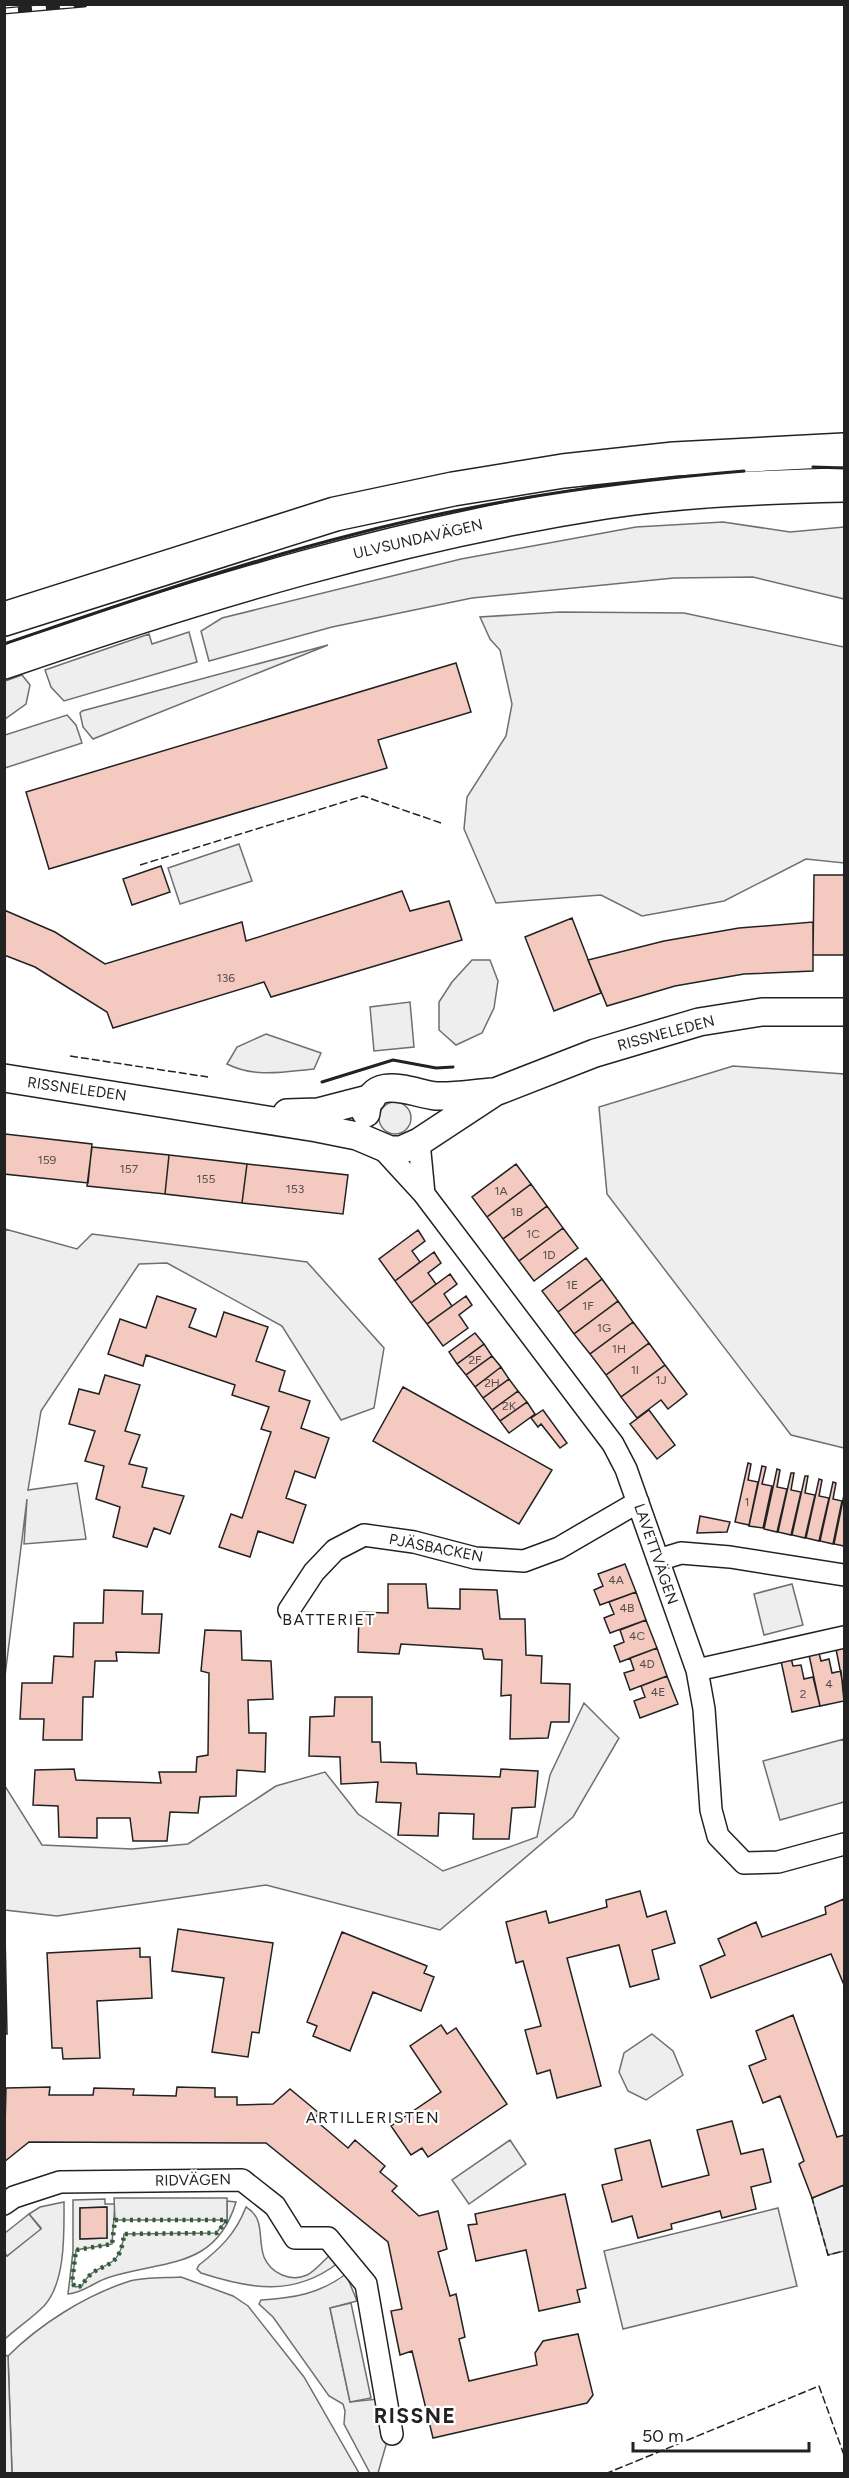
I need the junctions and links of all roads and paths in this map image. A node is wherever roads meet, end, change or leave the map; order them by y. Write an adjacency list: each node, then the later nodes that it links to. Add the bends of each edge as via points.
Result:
1 (844, 450): 3 (main road, via 674,459 563,471 442,492 335,514)
2 (844, 485): 4 (main road, ULVSUNDAVÄGEN, via 742,488 607,502 465,527 350,554)
3 (4, 619)
4 (4, 662)
5 (844, 1012): 8 (street, RISSNELEDEN, via 762,1012 699,1022 595,1053)
6 (4, 1078): 10 (street, RISSNELEDEN)
7 (411, 1090): 8 (street, RISSNELEDEN, via 435,1096); 9 (street, RISSNELEDEN, via 387,1088); 11 (street, via 424,1102 428,1113 429,1124)
8 (495, 1092): 11 (street, RISSNELEDEN)
9 (372, 1098): 10 (street, RISSNELEDEN, via 297,1114 203,1102); 12 (street, via 365,1122)
10 (148, 1100): 12 (street, RISSNELEDEN, via 201,1112 316,1128)
11 (422, 1140): 12 (street, RISSNELEDEN, via 401,1150); 13 (street)
12 (377, 1144): 13 (street, LAVETTVÄGEN)
13 (424, 1194): 14 (street, LAVETTVÄGEN, via 613,1444)
14 (638, 1502): 15 (street, LAVETTVÄGEN); 17 (street, PJÄSBACKEN, via 559,1548 524,1561 475,1558 414,1542 364,1535 335,1550 314,1572)
15 (658, 1560): 16 (street, via 681,1553); 19 (street, LAVETTVÄGEN)
16 (844, 1575)
17 (289, 1610)
18 (844, 1637): 19 (street)
19 (697, 1670): 20 (street, LAVETTVÄGEN, via 704,1709 711,1810 718,1836 744,1863 778,1862)
20 (844, 1844)
21 (4, 2204): 22 (street, RIDVÄGEN, via 60,2182 242,2180 275,2206 295,2238 328,2238 366,2284)
22 (392, 2434)

